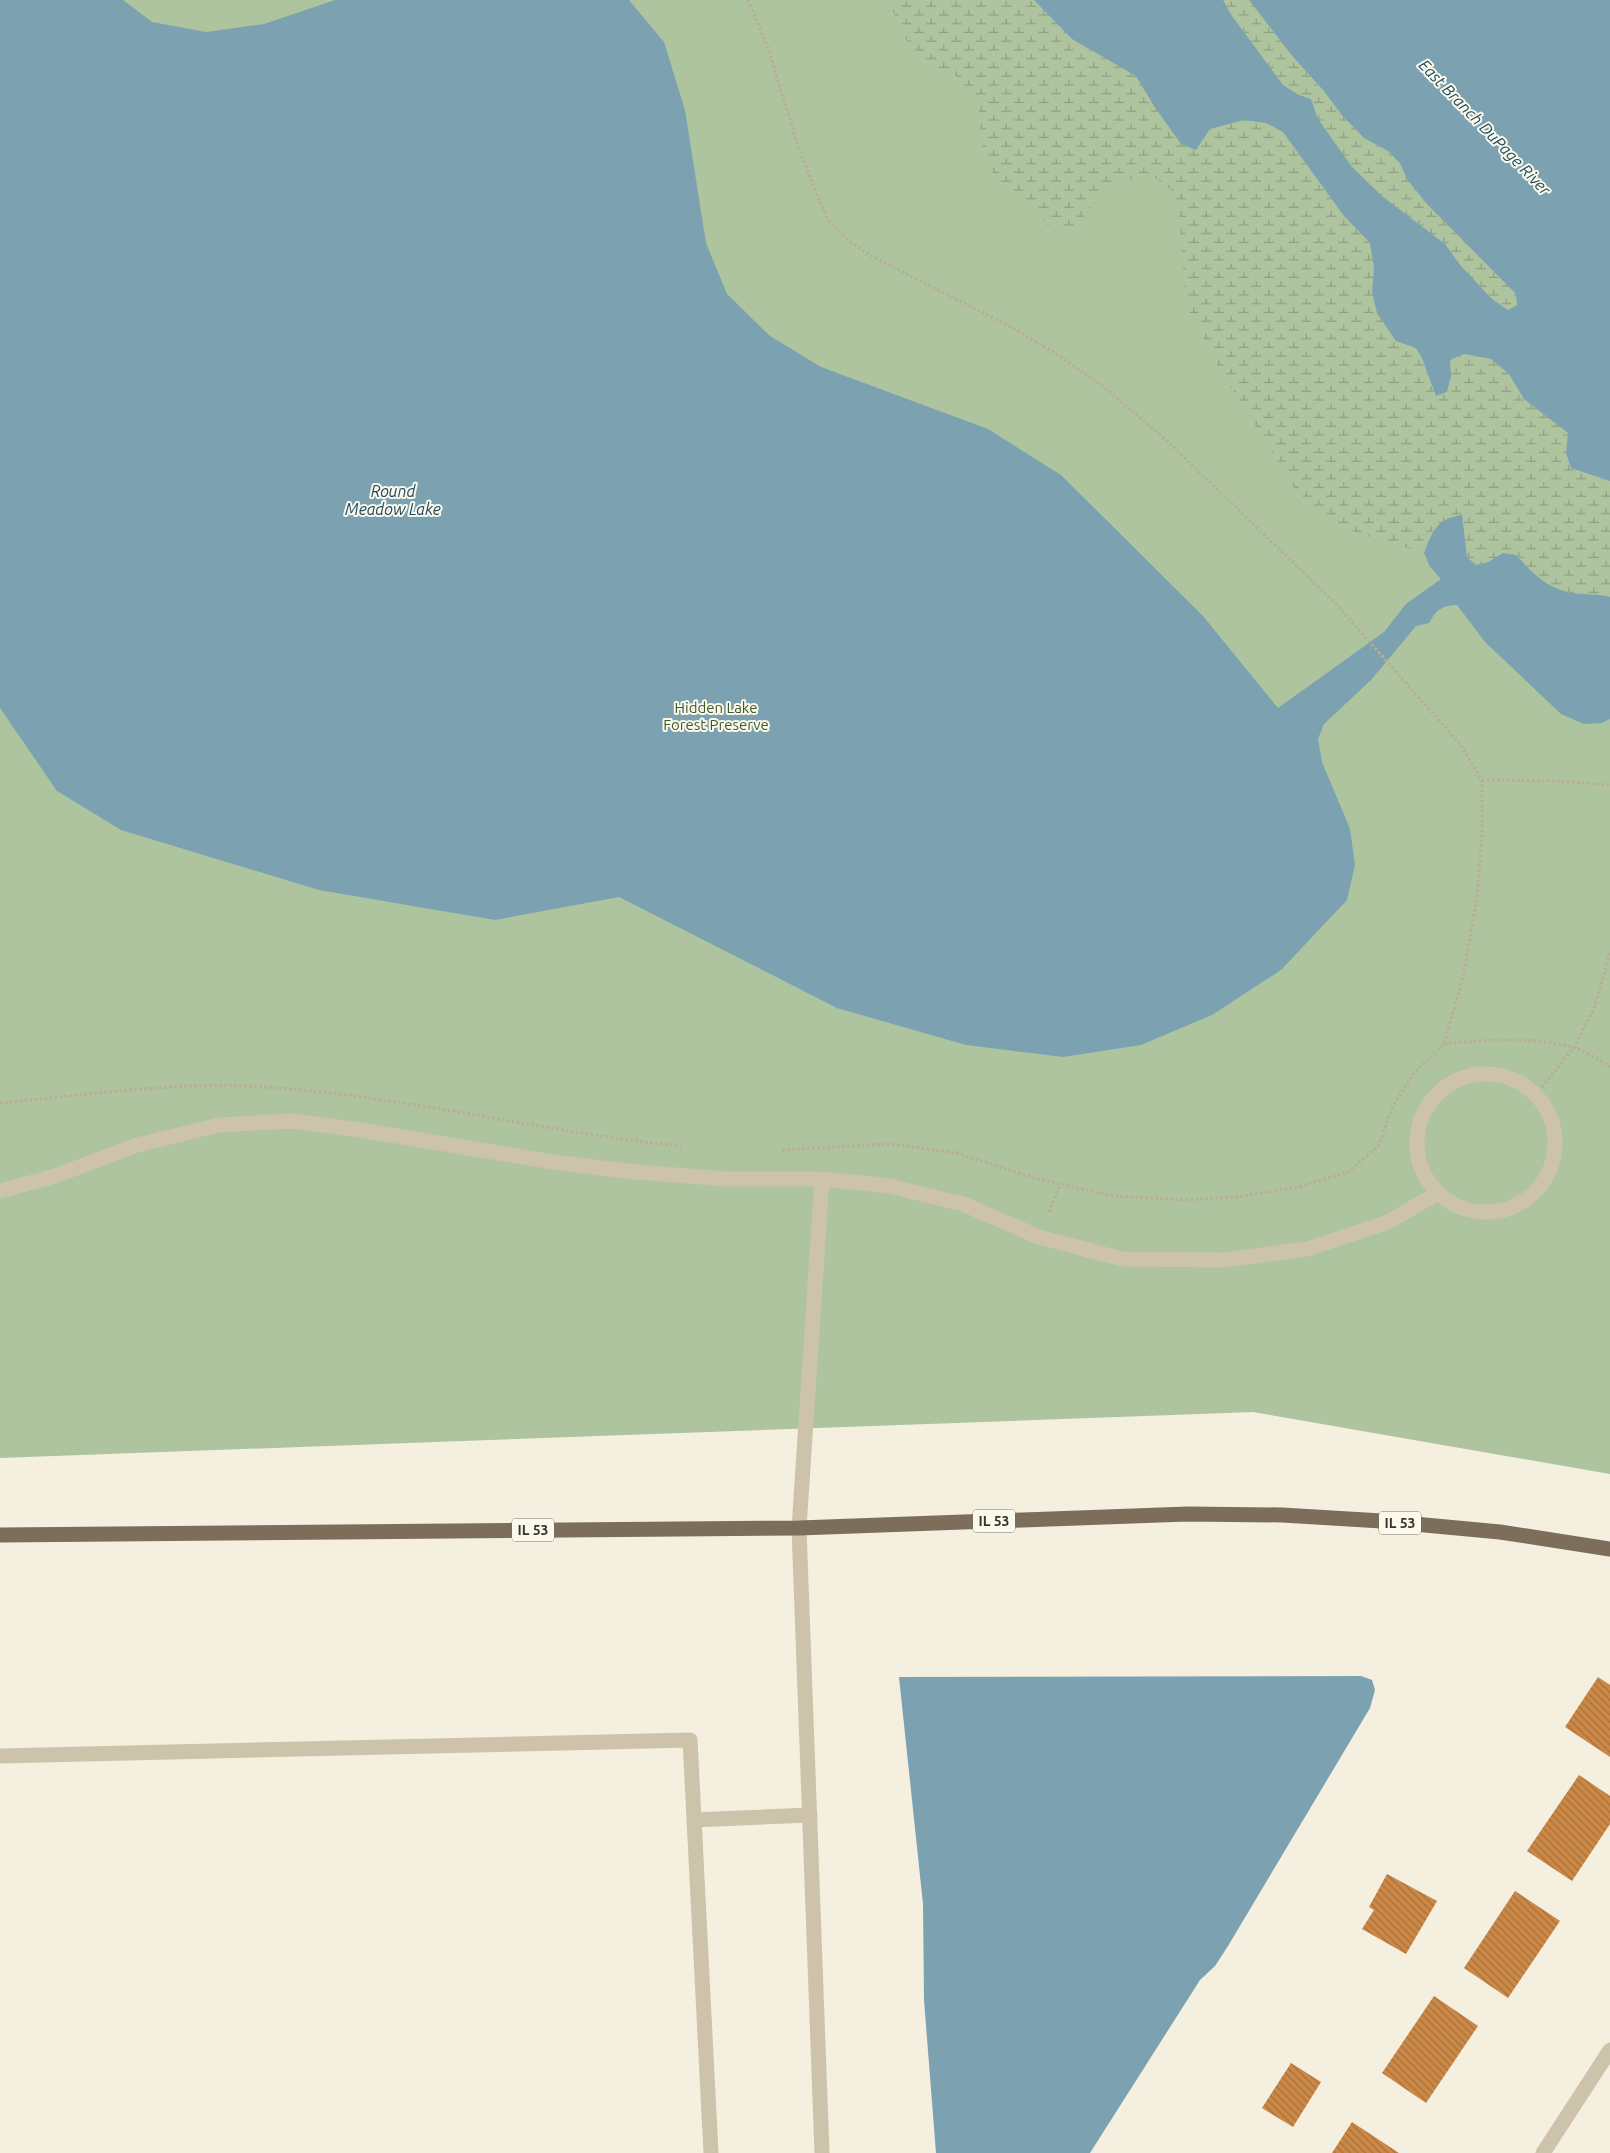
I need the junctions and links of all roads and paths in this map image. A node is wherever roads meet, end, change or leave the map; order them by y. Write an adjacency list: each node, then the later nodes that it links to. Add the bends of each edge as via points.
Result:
1 (748, 0): 2 (path, via 768,48 798,146 829,221 848,241 872,257 1013,328 1104,386 1336,604 1460,744)
2 (1482, 780): 3 (path); 5 (path, via 1482,839 1476,905 1462,977)
3 (1610, 785)
4 (1610, 953): 6 (path, via 1594,1009)
5 (1444, 1044): 6 (path, via 1522,1040); 11 (path, via 1414,1073 1391,1110 1379,1145 1348,1172 1298,1186 1237,1197 1186,1200 1113,1196 1034,1178 957,1153 890,1144)
6 (1574, 1047): 7 (path); 8 (path)
7 (1610, 1067)
8 (1536, 1096): 14 (street, via 1549,1114 1555,1151 1548,1173 1535,1192 1520,1204 1497,1212 1472,1211); 14 (street, via 1516,1081 1494,1074 1471,1075 1449,1085 1431,1101 1420,1123 1416,1147 1423,1173)
9 (0, 1103): 10 (path, via 198,1086 263,1086 332,1092)
10 (689, 1147)
11 (774, 1150)
12 (822, 1180): 13 (street, via 727,1180 636,1172 292,1122 219,1125 137,1145 55,1176); 14 (street, via 889,1186 963,1204 1039,1237 1122,1259 1224,1260 1307,1248 1388,1222); 15 (street)
13 (0, 1191)
14 (1438, 1193)
15 (799, 1528): 16 (main road, IL 53); 17 (main road, IL 53, via 1188,1514 1282,1516 1500,1532); 19 (street)
16 (0, 1535)
17 (1610, 1549)
18 (0, 1756): 20 (street, via 690,1740)
19 (810, 1814): 20 (street); 23 (street)
20 (694, 1820): 22 (street)
21 (1610, 2050): 24 (street)
22 (711, 2153)
23 (822, 2153)
24 (1543, 2153)

